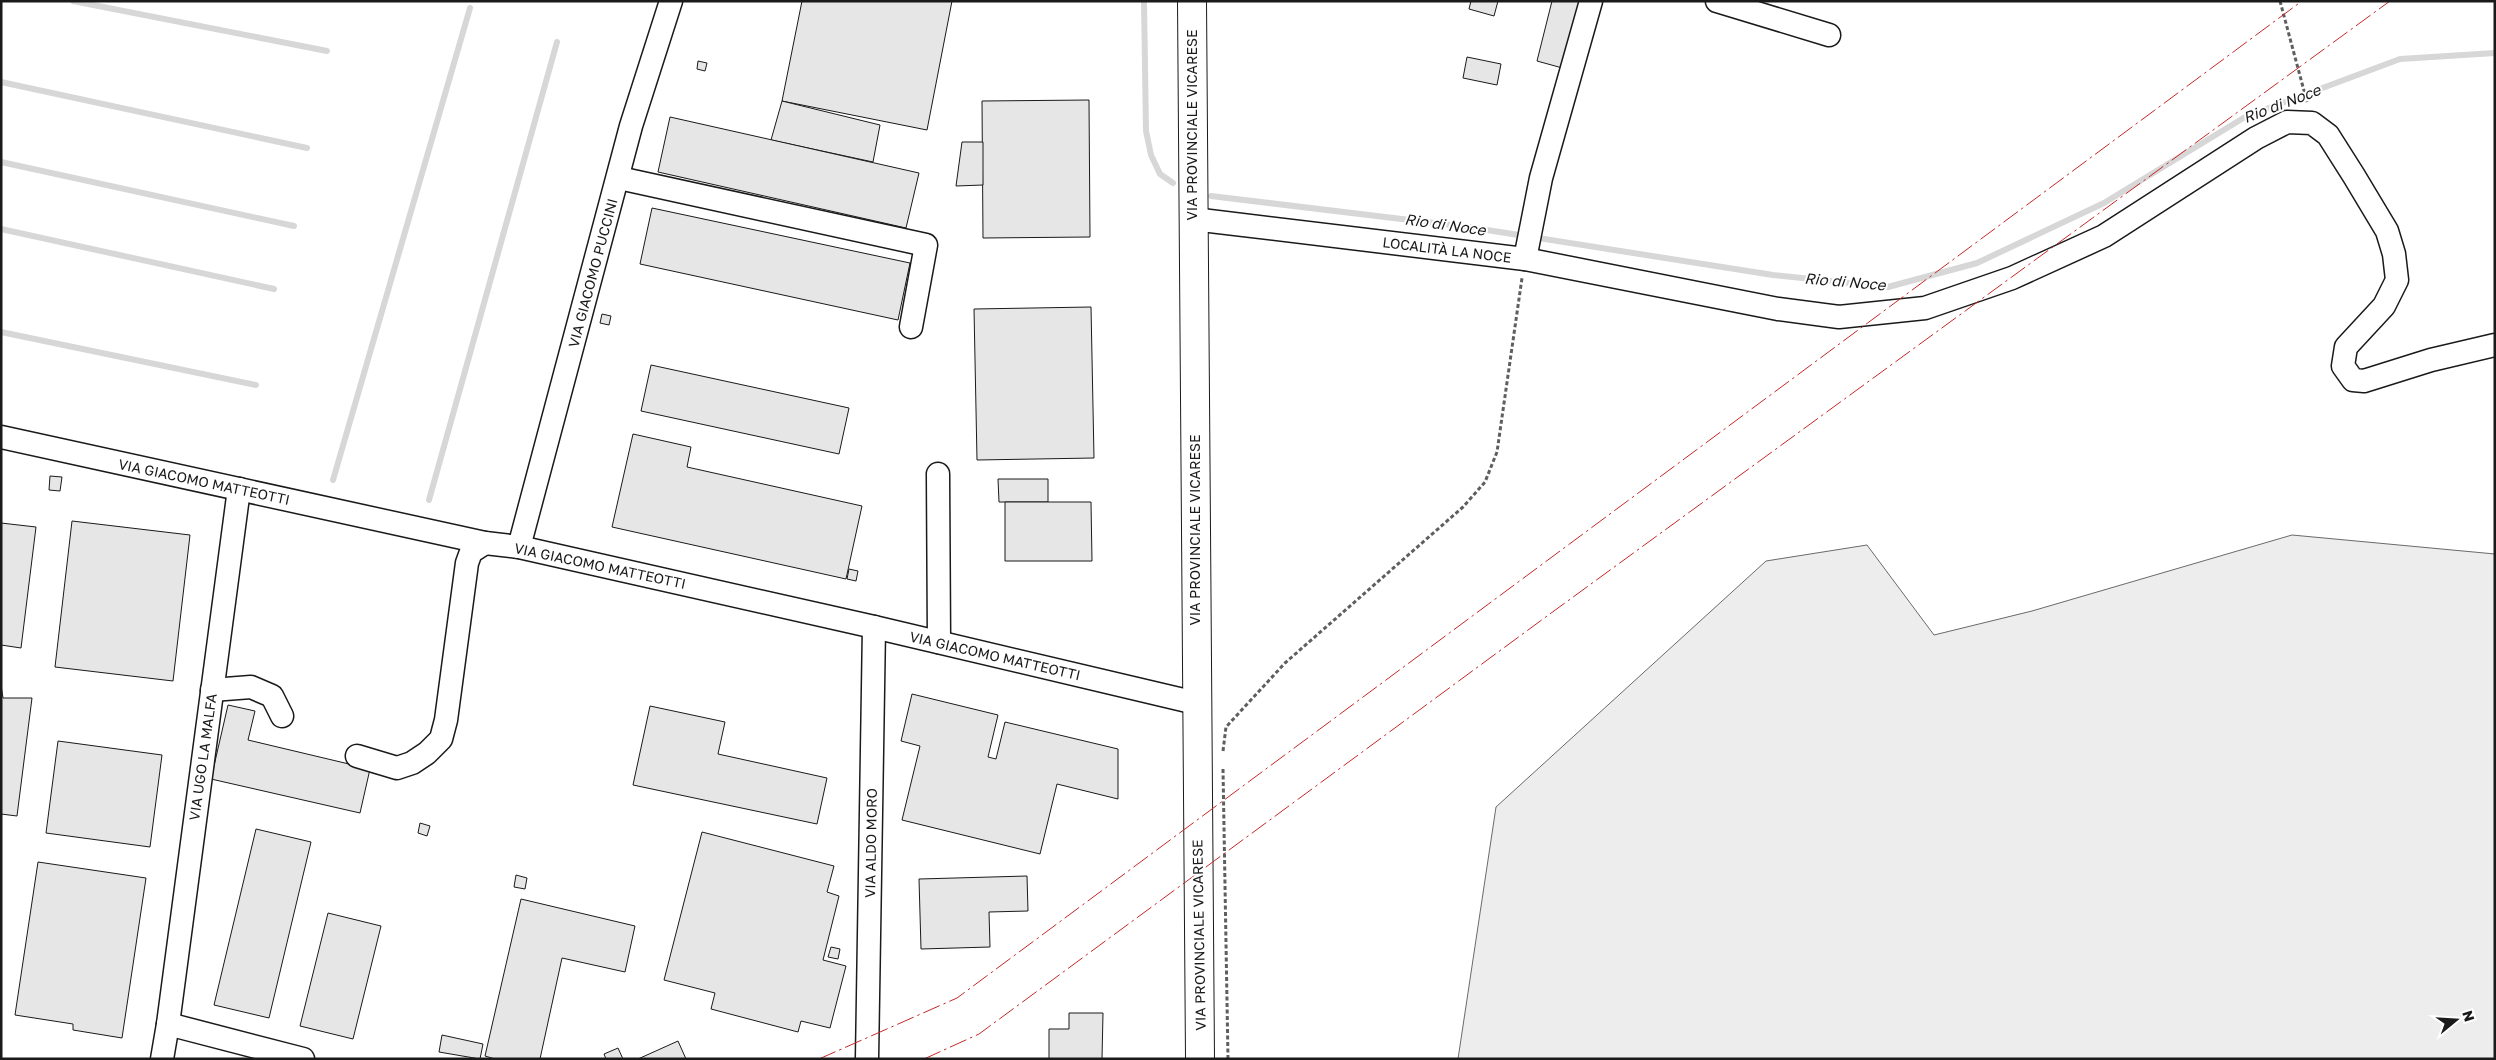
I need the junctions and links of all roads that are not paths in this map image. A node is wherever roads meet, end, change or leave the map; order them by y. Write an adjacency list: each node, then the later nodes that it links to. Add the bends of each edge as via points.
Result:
1 (671, 1): 6 (street, VIA GIACOMO PUCCINI, via 649,66)
2 (1192, 1): 7 (main road, VIA PROVINCIALE VICARESE)
3 (1591, 1): 8 (street, via 1541,178)
4 (1717, 1): 5 (street)
5 (1829, 34)
6 (619, 178): 9 (street, via 926,245); 15 (street, VIA GIACOMO PUCCINI)
7 (1193, 219): 8 (street, LOCALITÀ LA NOCE); 19 (main road, VIA PROVINCIALE VICARESE)
8 (1528, 246): 10 (street, LOCALITÀ LA NOCE, via 1778,309 1839,317 1925,308 2012,278 2104,236 2256,138 2287,122 2312,124 2328,135 2354,176 2387,231 2394,254 2397,280 2384,306 2346,347 2343,366 2353,380 2364,381)
9 (911, 327)
10 (2495, 344)
11 (1, 437): 13 (street, VIA GIACOMO MATTEOTTI)
12 (938, 474): 17 (street)
13 (239, 489): 14 (street, VIA GIACOMO MATTEOTTI); 18 (street, VIA UGO LA MALFA)
14 (485, 543): 15 (street, VIA GIACOMO MATTEOTTI); 21 (street, via 471,552 467,563 441,739 412,763 397,768)
15 (519, 547): 16 (street, VIA GIACOMO MATTEOTTI)
16 (874, 627): 17 (street, VIA GIACOMO MATTEOTTI); 23 (street, VIA ALDO MORO)
17 (939, 642): 19 (street, VIA GIACOMO MATTEOTTI)
18 (212, 690): 20 (street, via 251,686 272,696); 22 (street, VIA UGO LA MALFA)
19 (1196, 703): 26 (main road, VIA PROVINCIALE VICARESE)
20 (282, 716)
21 (357, 756)
22 (168, 1024): 24 (street, VIA UGO LA MALFA); 25 (street)
23 (865, 1058)
24 (162, 1059)
25 (303, 1059)
26 (1200, 1059)

